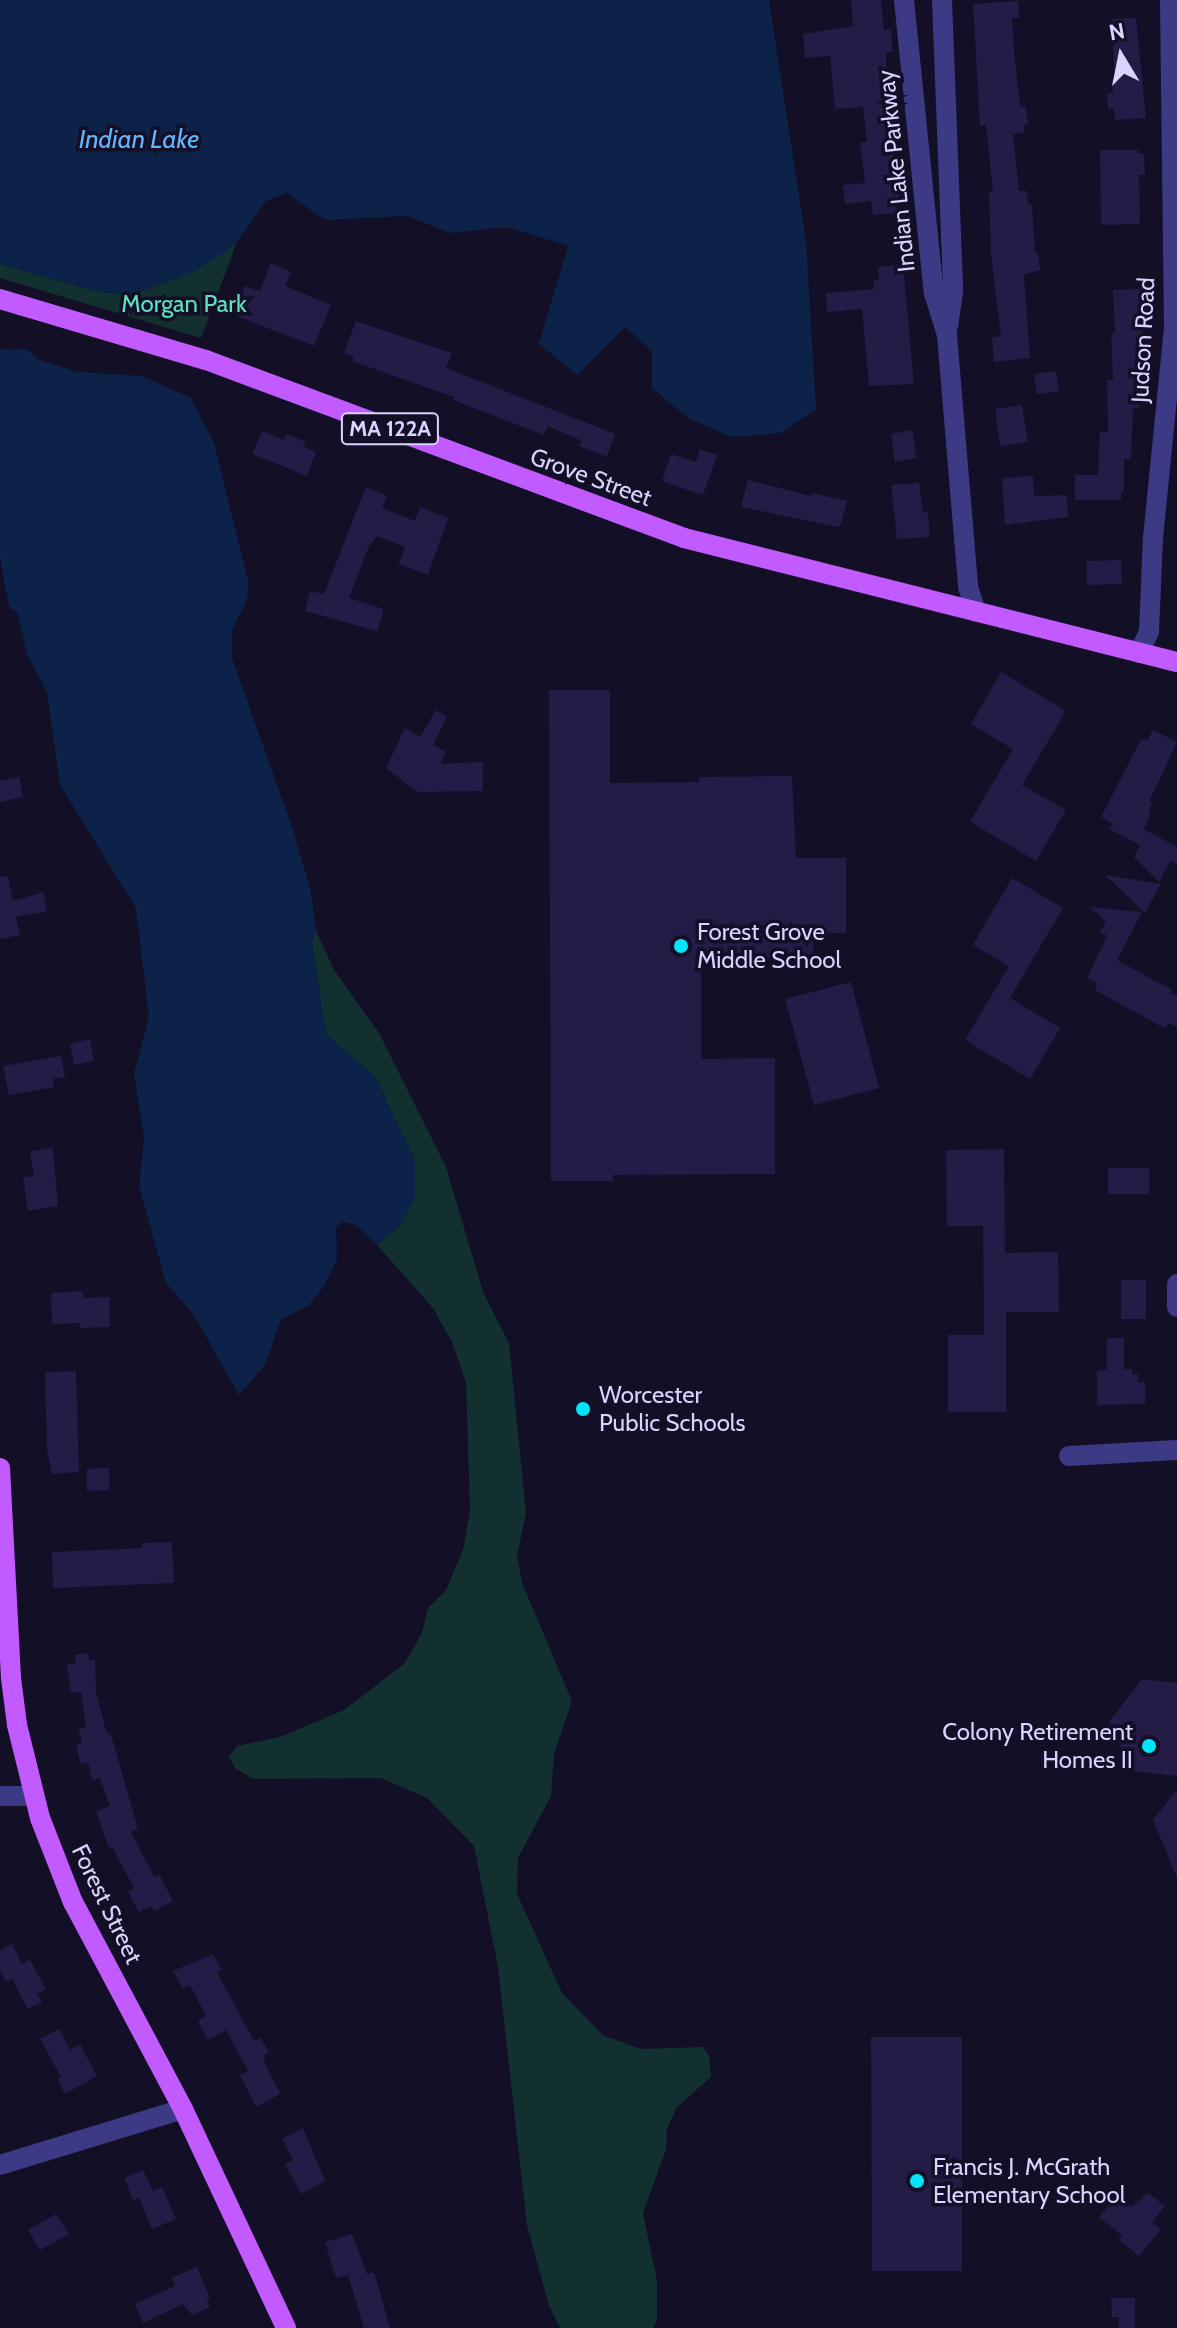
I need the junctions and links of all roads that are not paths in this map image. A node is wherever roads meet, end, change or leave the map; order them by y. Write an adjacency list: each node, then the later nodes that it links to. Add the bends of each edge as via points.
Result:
1 (904, 0): 5 (street, Indian Lake Parkway, via 934,293)
2 (942, 0): 5 (street, Indian Lake Parkway, via 953,291)
3 (1170, 0): 7 (street, Judson Road, via 1174,328 1149,632)
4 (0, 299): 6 (main road, Grove Street / MA 122A, via 206,360 684,538)
5 (947, 335): 6 (street, Indian Lake Parkway, via 968,587)
6 (976, 612): 7 (main road, Grove Street / MA 122A)
7 (1139, 653): 8 (main road, Grove Street / MA 122A)
8 (1177, 662)
9 (1177, 1284): 10 (street)
10 (1177, 1307)
11 (1177, 1450): 12 (street)
12 (1069, 1456)
13 (0, 1468): 14 (main road, Forest Street)
14 (1, 1518): 16 (main road, Forest Street, via 11,1678)
15 (0, 1796): 16 (street)
16 (33, 1796): 17 (main road, Forest Street, via 73,1902)
17 (183, 2109): 18 (street); 19 (main road, Forest Street)
18 (0, 2165)
19 (286, 2328)

